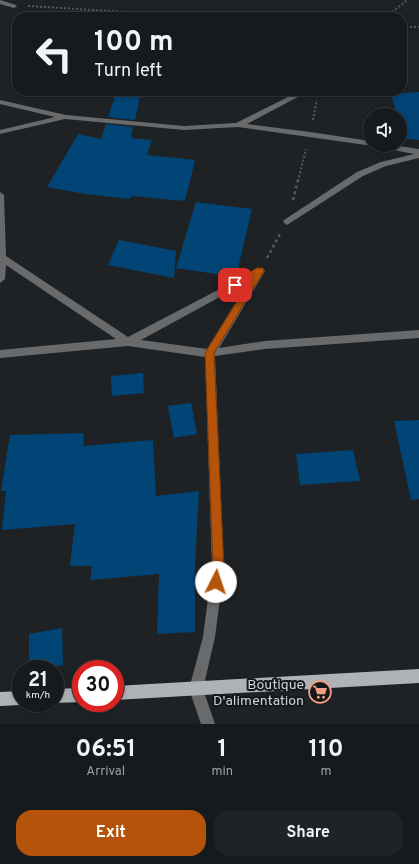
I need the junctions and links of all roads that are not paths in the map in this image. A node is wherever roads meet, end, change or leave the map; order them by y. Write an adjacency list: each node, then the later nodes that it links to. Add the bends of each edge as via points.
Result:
1 (0, 2): 2 (street, via 14,6)
2 (0, 7)
3 (295, 96): 6 (street)
4 (0, 102): 5 (street)
5 (66, 117): 6 (street, via 184,128); 7 (street)
6 (237, 125): 8 (street)
7 (0, 132)
8 (363, 143)
9 (407, 151): 10 (street)
10 (419, 154): 12 (street, via 360,174)
11 (0, 196): 13 (street)
12 (287, 222)
13 (2, 258): 14 (street); 16 (street)
14 (0, 279)
15 (419, 334): 17 (street, via 265,345)
16 (128, 342): 17 (street); 17 (street, via 260,271); 18 (street)
17 (210, 353): 20 (street, via 218,568 209,637)
18 (0, 354)
19 (419, 676): 20 (main road)
20 (196, 689): 21 (main road); 24 (street)
21 (124, 693)
22 (12, 699): 23 (main road)
23 (0, 700)
24 (208, 724)

